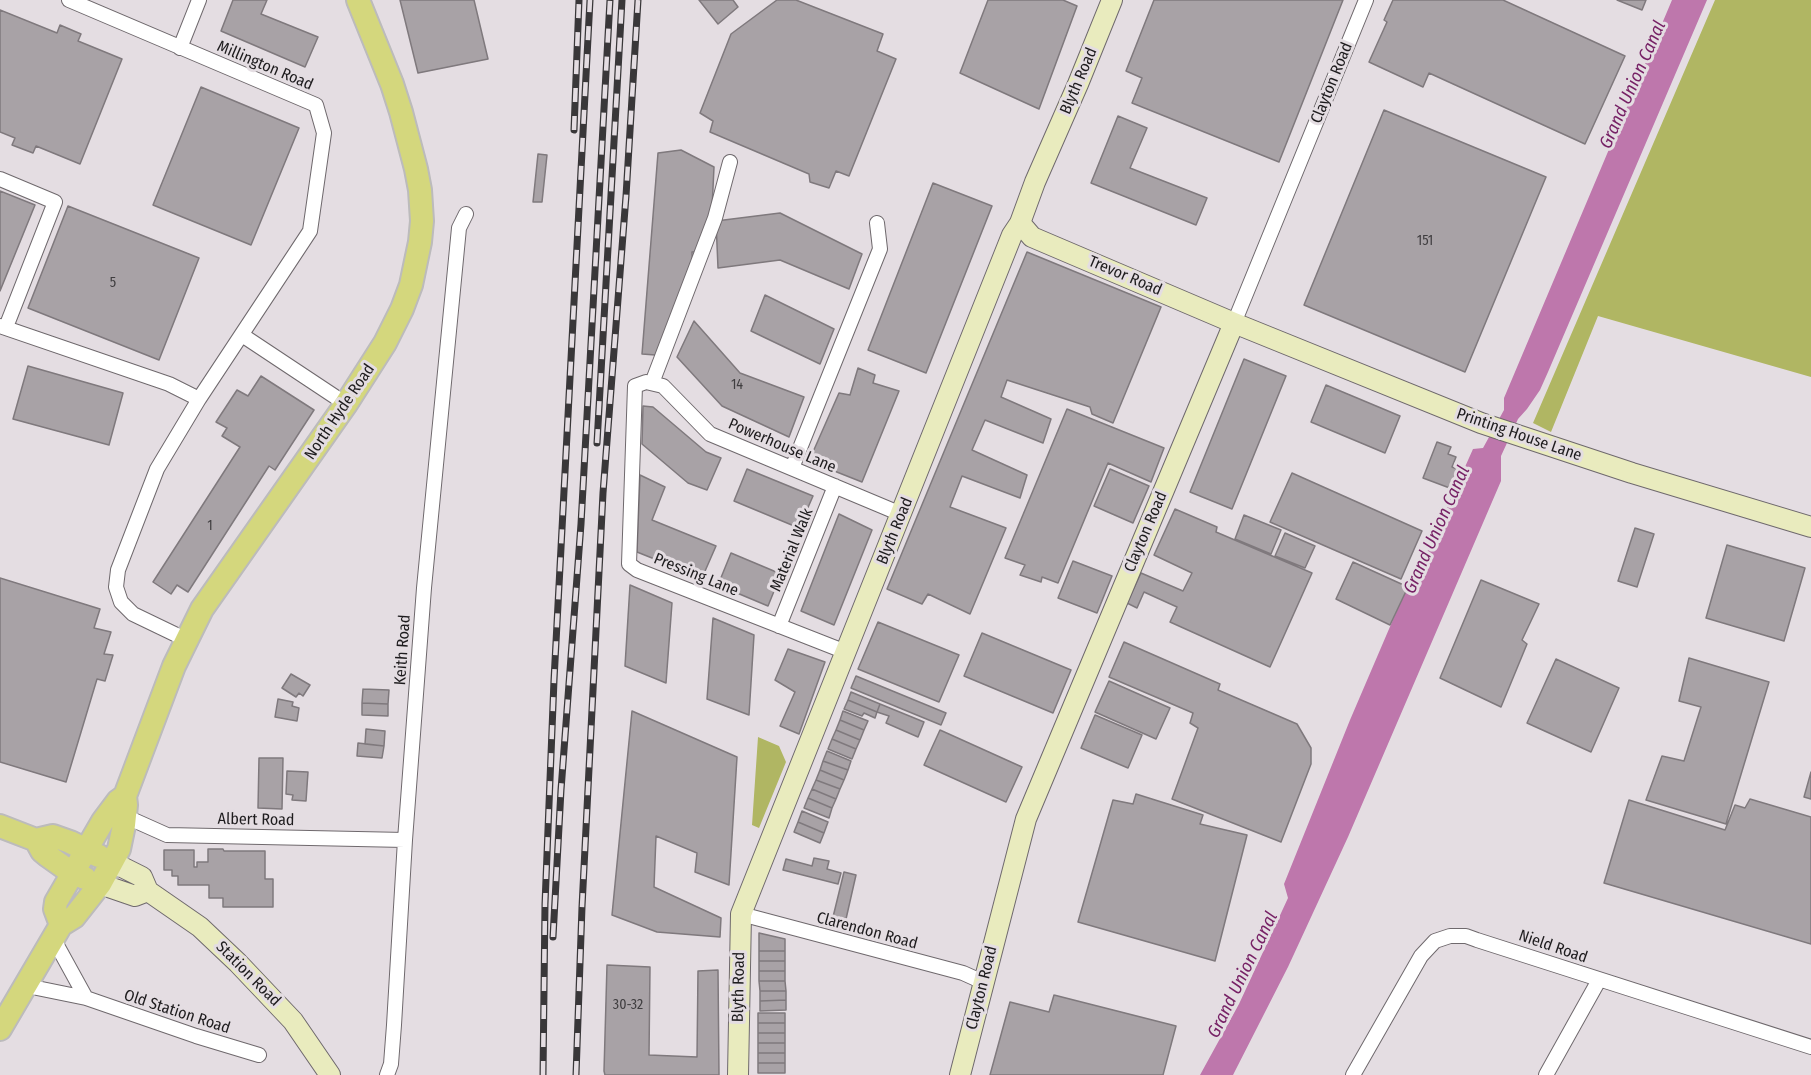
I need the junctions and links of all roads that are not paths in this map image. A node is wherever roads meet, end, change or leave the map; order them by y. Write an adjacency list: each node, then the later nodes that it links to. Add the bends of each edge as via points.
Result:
1 (69, 0): 6 (street, Millington Road)
2 (199, 0): 6 (street)
3 (358, 0): 17 (main road, North Hyde Road, via 404,122 420,190 422,221 416,267 402,309)
4 (1112, 0): 11 (street, Blyth Road)
5 (1366, 0): 12 (street, Clayton Road)
6 (180, 48): 14 (street, Millington Road, via 316,105 324,133 310,231)
7 (730, 162): 15 (street, via 715,218)
8 (0, 179): 13 (street, via 55,202)
9 (466, 214): 28 (street, Keith Road, via 452,227)
10 (877, 223): 18 (street, via 880,249)
11 (1020, 223): 12 (street, Trevor Road, via 1032,237); 20 (street, Blyth Road, via 1008,244)
12 (1234, 323): 21 (street, Printing House Lane, via 1481,423); 37 (street, Clayton Road, via 1026,819)
13 (3, 327): 16 (street, via 169,384)
14 (242, 335): 16 (street, Millington Road); 17 (street)
15 (652, 383): 18 (street, Powerhouse Lane, via 663,386 710,434); 22 (street, Pressing Lane, via 635,386 629,564)
16 (199, 399): 23 (street, Millington Road, via 152,479 116,579 117,594 133,614)
17 (346, 404): 23 (main road, North Hyde Road, via 202,609)
18 (792, 468): 19 (street, Powerhouse Lane)
19 (835, 486): 20 (street, Powerhouse Lane); 22 (street, Material Walk)
20 (902, 514): 24 (street, Blyth Road)
21 (1811, 527)
22 (779, 626): 24 (street, Pressing Lane)
23 (187, 639): 25 (main road, North Hyde Road)
24 (846, 652): 34 (street, Blyth Road)
25 (120, 807): 28 (street, Albert Road, via 167,835); 29 (main road, North Hyde Road); 30 (main road, North Hyde Road, via 120,845)
26 (0, 826): 27 (main road, Station Road)
27 (36, 840): 29 (main road, Station Road, via 50,836); 31 (main road, Station Road, via 45,854)
28 (405, 840): 44 (street, Keith Road, via 394,1025)
29 (86, 848): 30 (main road, Station Road); 31 (main road, North Hyde Road)
30 (112, 862): 32 (main road, North Hyde Road); 33 (street, Station Road, via 142,878)
31 (72, 873): 32 (main road, Station Road); 35 (main road, North Hyde Road, via 55,905)
32 (100, 884): 33 (street, Station Road, via 135,896); 35 (main road, North Hyde Road, via 74,917)
33 (148, 891): 43 (street, Station Road, via 200,927 267,992)
34 (741, 914): 37 (street, Clarendon Road, via 963,973); 45 (street, Blyth Road)
35 (57, 931): 38 (main road, North Hyde Road); 39 (street)
36 (1599, 980): 41 (street, Nield Road); 47 (street, Nield Road, via 1466,936 1442,938 1421,956); 48 (street)
37 (983, 982): 46 (street, Clayton Road)
38 (26, 984): 39 (street, Old Station Road); 40 (main road, North Hyde Road)
39 (86, 998): 42 (street, Old Station Road)
40 (0, 1029)
41 (1811, 1047)
42 (259, 1055)
43 (330, 1075)
44 (387, 1075)
45 (738, 1075)
46 (960, 1075)
47 (1353, 1075)
48 (1546, 1075)

